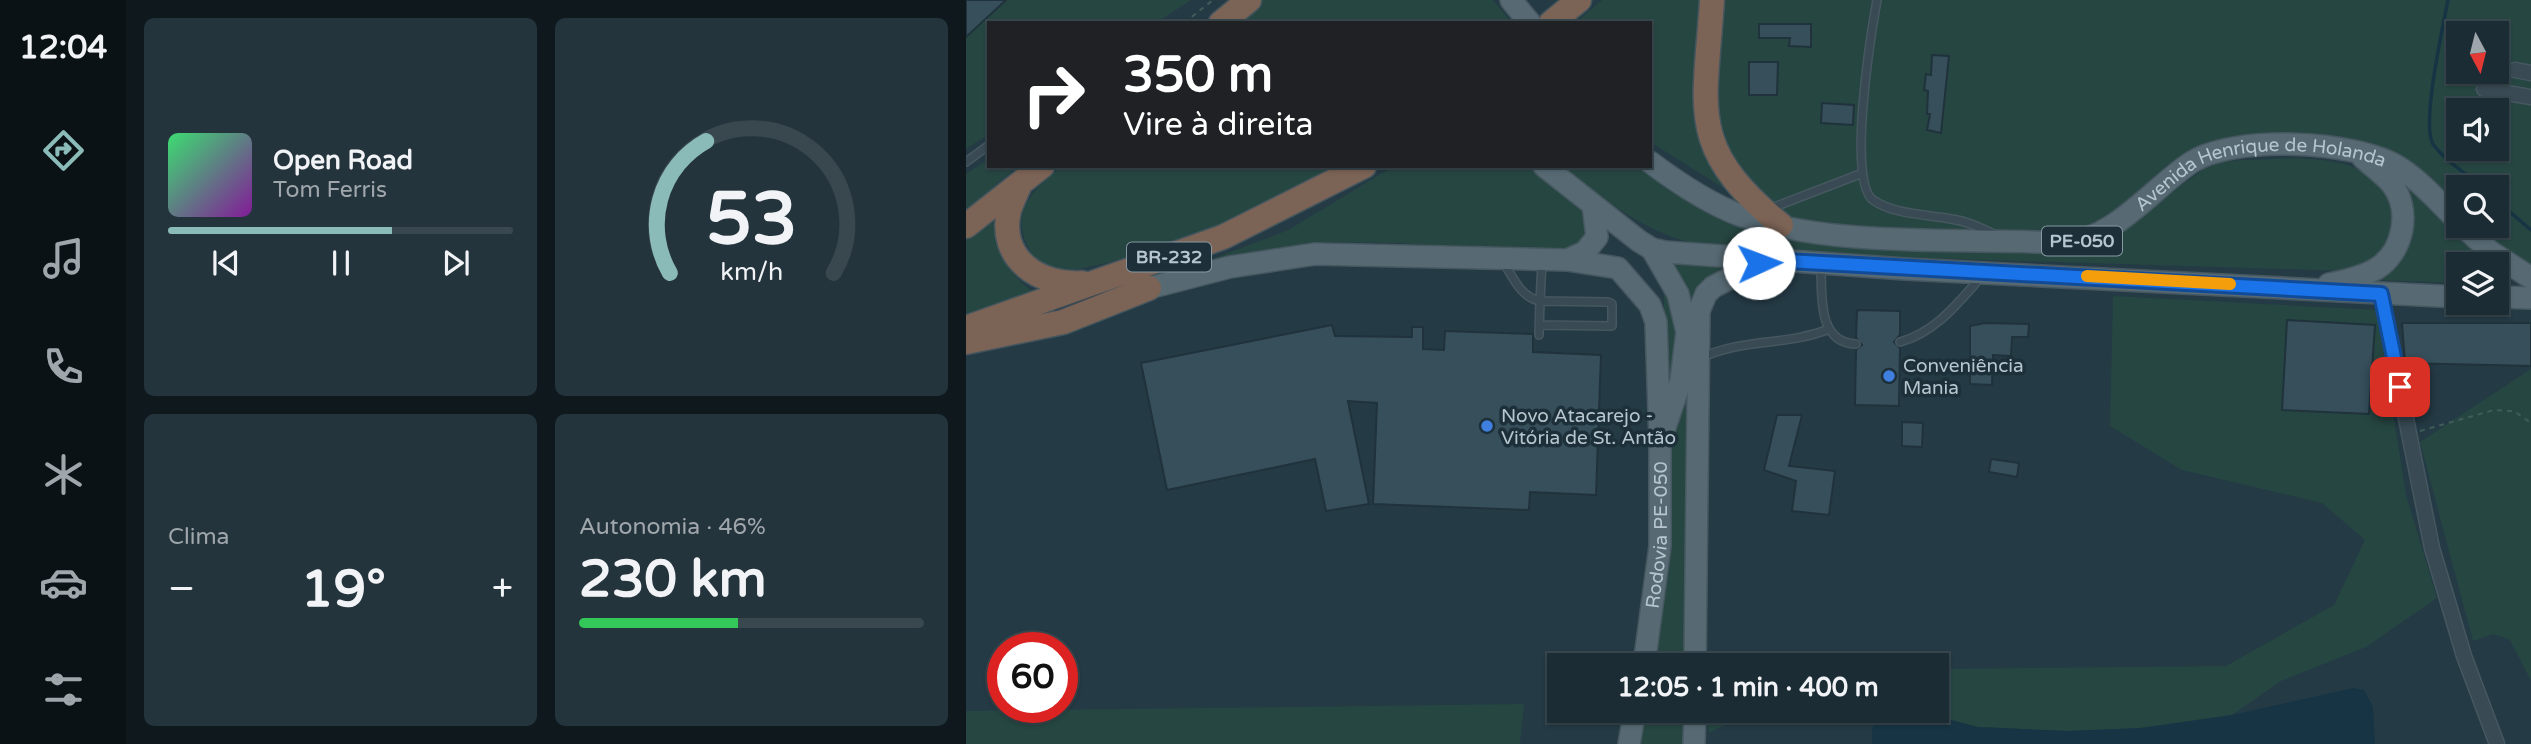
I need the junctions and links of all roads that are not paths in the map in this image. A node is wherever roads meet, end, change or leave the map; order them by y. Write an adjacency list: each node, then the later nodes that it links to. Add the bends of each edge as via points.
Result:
1 (1249, 0): 5 (highway)
2 (1579, 0): 6 (highway)
3 (1712, 0): 22 (highway, via 1705,116 1709,138 1727,172)
4 (1877, 0): 18 (lane, via 1865,86)
5 (1223, 21)
6 (1553, 21)
7 (2515, 71): 8 (street)
8 (2531, 73)
9 (2484, 89): 10 (street)
10 (2531, 97)
11 (987, 146): 13 (lane)
12 (2356, 152): 21 (main road, Avenida Henrique de Holanda, via 2400,168); 25 (main road, Avenida Henrique de Holanda / PE-050, via 2266,146 2221,149 2190,163 2092,238 2065,243); 36 (main road, via 2392,184 2402,208 2400,238 2377,268)
13 (966, 162)
14 (1652, 163): 22 (main road, Avenida Henrique de Holanda / PE-050, via 1727,210)
15 (1040, 168): 19 (highway)
16 (1360, 168): 34 (highway, BR-232, via 1223,237)
17 (1547, 168): 20 (main road)
18 (1860, 174): 22 (lane); 25 (lane, via 1864,189 1880,203 1908,213 1972,224)
19 (1020, 184): 23 (highway); 34 (highway, via 1009,212 1009,231 1028,270 1046,281)
20 (1593, 205): 26 (main road); 29 (main road, via 1597,237 1586,252)
21 (2446, 210)
22 (1772, 218): 25 (main road, Avenida Henrique de Holanda / PE-050, via 1813,233)
23 (966, 226)
24 (2476, 238): 33 (main road)
25 (2010, 240)
26 (1651, 249): 30 (main road, PE-050); 50 (main road, Rodovia PE-050, via 1678,294 1687,332 1681,380)
27 (1503, 260): 28 (main road); 35 (main road, via 1315,254 1230,267); 41 (lane, via 1529,299)
28 (1542, 260): 29 (main road); 41 (lane)
29 (1567, 260): 50 (main road, via 1618,268 1650,305 1658,343)
30 (1770, 260): 31 (main road, PE-050); 49 (main road, Rodovia PE-050 / PE-050, via 1735,273 1706,294 1699,311)
31 (1820, 263): 32 (main road, PE-050); 44 (lane)
32 (1985, 272): 36 (main road, PE-050); 47 (lane, via 1940,321 1923,334)
33 (2531, 278)
34 (1096, 282): 43 (highway, BR-232)
35 (1149, 288): 46 (highway, via 1063,322)
36 (2309, 289): 37 (main road)
37 (2381, 294): 38 (main road); 57 (street, via 2432,548 2463,656)
38 (2446, 296)
39 (2509, 297): 40 (main road)
40 (2531, 298)
41 (1540, 301): 42 (lane); 42 (lane, via 1612,304 1612,326)
42 (1540, 325): 45 (lane)
43 (966, 328)
44 (1829, 329): 48 (lane, via 1842,341); 49 (lane, via 1809,337 1719,349)
45 (1539, 335)
46 (966, 342)
47 (1900, 342)
48 (1856, 344)
49 (1697, 360): 52 (main road, Rodovia PE-050 / PE-050)
50 (1660, 442): 51 (main road, Rodovia PE-050, via 1660,546)
51 (1646, 653)
52 (1695, 653)
53 (1633, 723): 55 (main road)
54 (1695, 723): 56 (main road)
55 (1629, 744)
56 (1694, 744)
57 (2497, 744)

